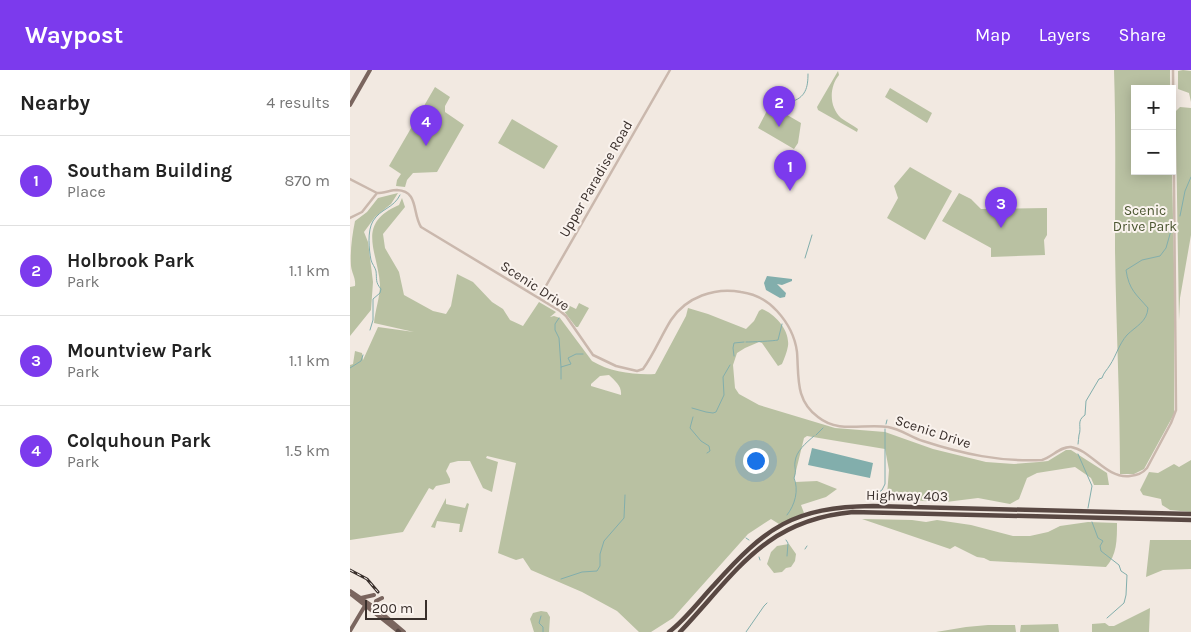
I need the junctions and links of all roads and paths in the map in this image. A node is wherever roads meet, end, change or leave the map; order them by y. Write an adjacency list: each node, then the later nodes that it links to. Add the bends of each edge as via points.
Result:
1 (370, 70): 4 (main road)
2 (670, 70): 8 (street, Upper Paradise Road)
3 (1173, 70): 8 (street, Scenic Drive, via 1176,410 1160,445 1141,474 1116,475 1074,448 1064,448 1042,460 991,459 887,427 842,427 825,422 811,411 800,392 797,351 788,325 773,307 751,294 718,291 686,305 671,320 644,367 637,371 593,355 566,316)
4 (350, 105)
5 (350, 179): 6 (street)
6 (378, 193): 7 (street, via 362,212); 8 (street, Scenic Drive, via 406,192 414,202 421,227)
7 (350, 218)
8 (539, 298)
9 (1191, 514): 20 (highway, Highway 403, via 873,506 828,508 790,520 761,538)
10 (1191, 520): 21 (highway, Highway 403, via 853,512 819,517 785,530 759,547)
11 (350, 592): 14 (main road)
12 (374, 596): 14 (main road)
13 (382, 598): 16 (main road, via 375,602)
14 (360, 599): 15 (main road); 17 (main road)
15 (366, 604): 16 (main road); 17 (main road)
16 (375, 610): 17 (main road); 19 (main road)
17 (359, 615): 18 (main road)
18 (350, 631)
19 (400, 632)
20 (669, 632)
21 (680, 632)

